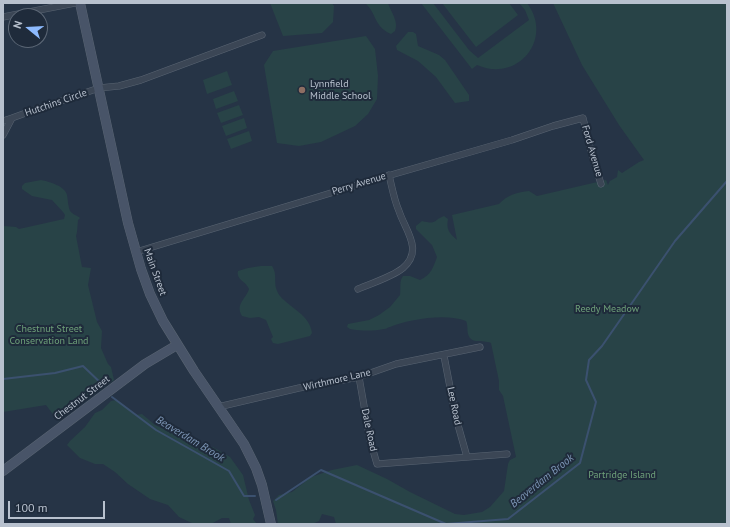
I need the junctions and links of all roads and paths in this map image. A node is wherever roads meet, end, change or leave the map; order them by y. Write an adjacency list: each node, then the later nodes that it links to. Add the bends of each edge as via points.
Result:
1 (75, 3): 3 (street)
2 (80, 3): 5 (street, Main Street)
3 (3, 17)
4 (262, 35): 5 (street, via 141,80)
5 (99, 88): 6 (street, Hutchins Circle); 12 (street, Main Street)
6 (12, 118): 8 (street, Hutchins Circle); 9 (street, Hutchins Circle)
7 (583, 118): 10 (street, Perry Avenue); 11 (street, Ford Avenue)
8 (3, 121)
9 (3, 135)
10 (389, 175): 12 (street, Perry Avenue); 13 (street, via 399,213 411,237 412,253 404,267 397,272)
11 (601, 184)
12 (136, 252): 14 (street, Main Street, via 150,294)
13 (358, 289)
14 (177, 345): 18 (street, Main Street); 21 (street, Chestnut Street, via 145,364)
15 (480, 347): 16 (street, Wirthmore Lane)
16 (444, 356): 17 (street, Wirthmore Lane, via 396,364); 20 (street, Lee Road, via 456,418)
17 (359, 377): 18 (street, Wirthmore Lane); 20 (street, Dale Road, via 377,464)
18 (218, 407): 22 (street, Main Street, via 244,444 256,468)
19 (507, 454): 20 (street)
20 (467, 457)
21 (3, 471)
22 (271, 524)

